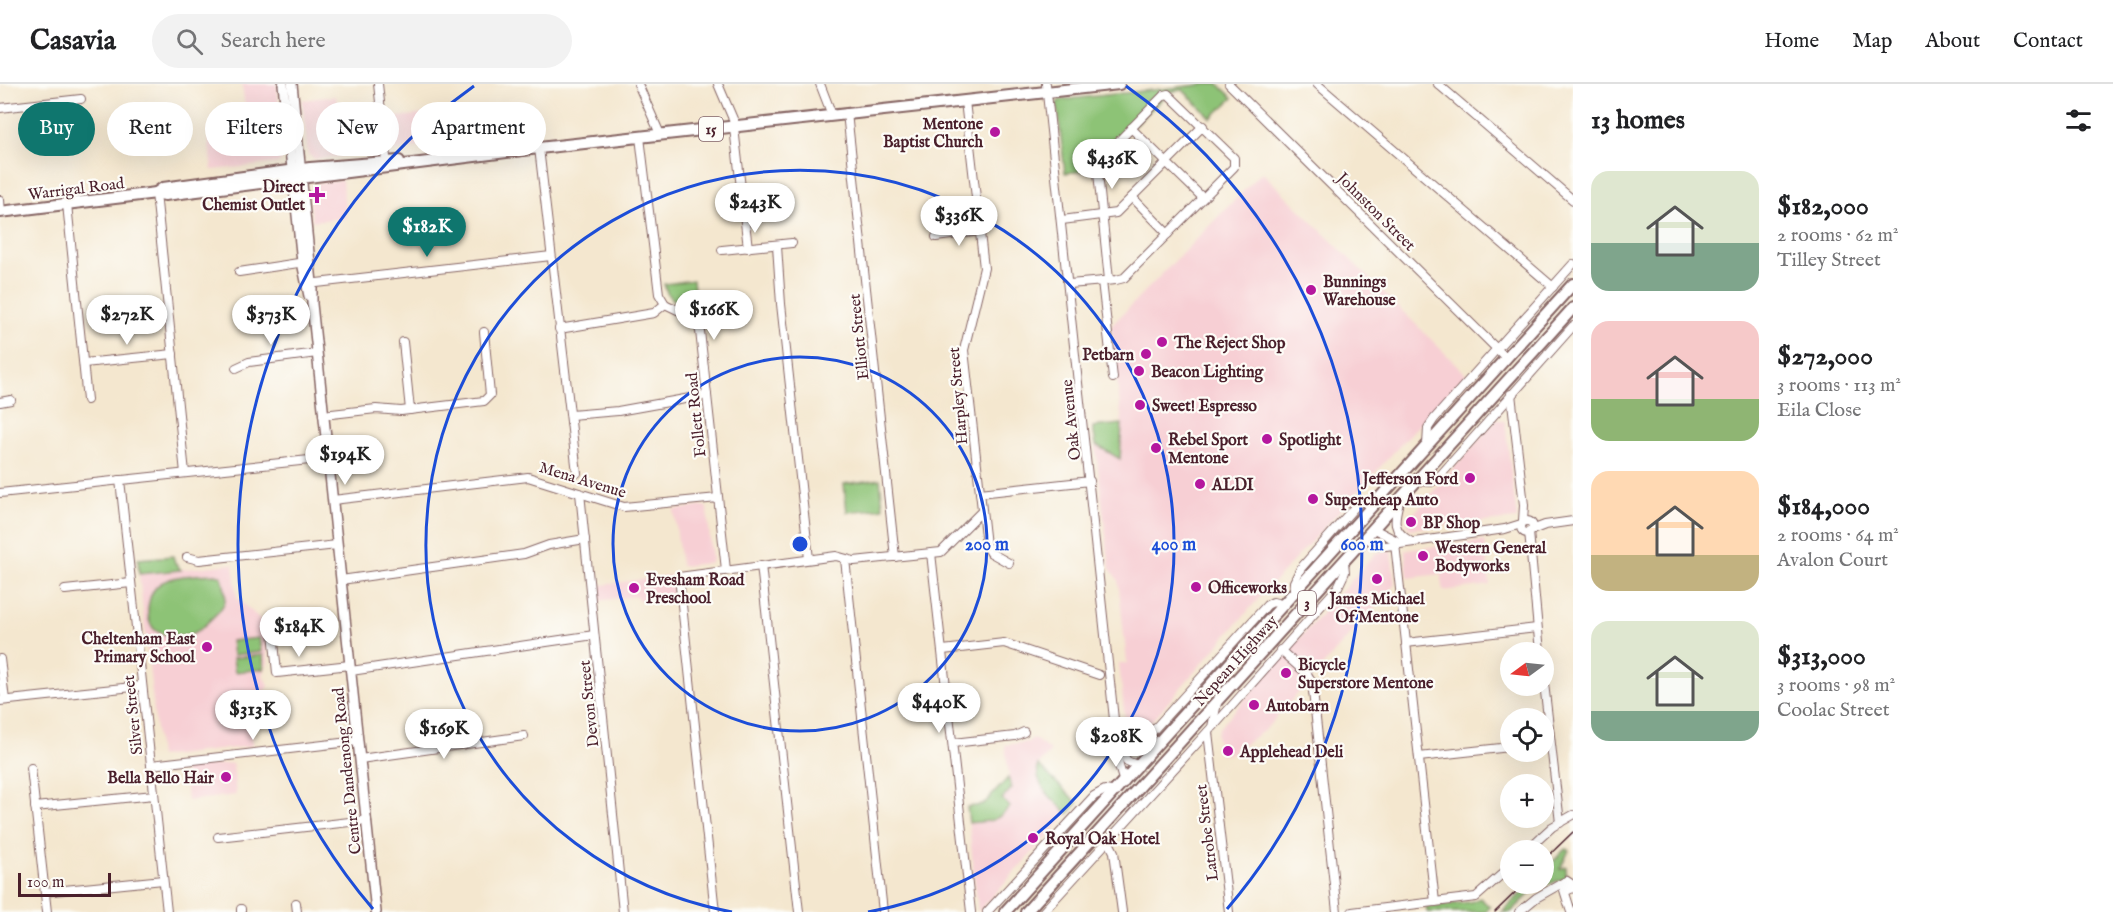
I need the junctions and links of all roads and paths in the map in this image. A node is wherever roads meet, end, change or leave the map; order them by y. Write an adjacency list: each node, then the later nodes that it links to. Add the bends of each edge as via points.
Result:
1 (283, 84): 27 (main road, Centre Dandenong Road)
2 (292, 84): 27 (main road, Centre Dandenong Road)
3 (378, 84): 26 (street)
4 (638, 84): 20 (street)
5 (718, 84): 17 (street)
6 (820, 84): 16 (street)
7 (1119, 84): 11 (highway, Warrigal Road / 15)
8 (1229, 84): 59 (street, Johnston Street)
9 (1317, 84): 52 (street)
10 (1438, 84): 32 (street)
11 (1046, 88): 13 (highway, Warrigal Road / 15); 36 (street, Oak Avenue)
12 (81, 99): 14 (street)
13 (965, 101): 15 (highway, Warrigal Road / 15); 37 (street, Harpley Street)
14 (0, 108)
15 (847, 114): 16 (highway, Warrigal Road / 15); 101 (street, Elliott Street)
16 (832, 115): 17 (highway, Warrigal Road / 15)
17 (734, 126): 20 (highway, Warrigal Road / 15); 42 (street)
18 (1203, 126): 19 (street, via 1171,95 1164,95); 25 (street); 30 (street, via 1235,163)
19 (1131, 128): 25 (street); 35 (street, via 1097,163)
20 (660, 134): 21 (highway, Warrigal Road / 15)
21 (640, 137): 22 (highway, Warrigal Road / 15); 53 (street, via 657,288)
22 (546, 147)
23 (468, 156): 26 (highway, Warrigal Road / 15)
24 (540, 156): 44 (street)
25 (1167, 162): 29 (street); 30 (street)
26 (387, 164): 27 (highway, Warrigal Road / 15)
27 (297, 174): 28 (highway, Warrigal Road / 15, via 172,186); 45 (main road, Centre Dandenong Road)
28 (156, 193): 33 (highway, Warrigal Road / 15); 61 (street)
29 (1132, 197): 35 (street, via 1116,213); 38 (street)
30 (1203, 198): 38 (street)
31 (0, 200): 34 (street)
32 (1573, 200)
33 (67, 204): 34 (highway, Warrigal Road / 15); 63 (street)
34 (1, 212)
35 (1101, 216): 36 (street); 48 (street)
36 (1062, 220): 50 (street, Oak Avenue)
37 (980, 231): 39 (street); 85 (street, Harpley Street, via 984,272 964,346)
38 (1168, 234): 48 (street, via 1124,278)
39 (936, 237)
40 (792, 243): 41 (street)
41 (777, 246): 42 (street); 103 (street)
42 (748, 248): 43 (street)
43 (722, 250)
44 (550, 256): 49 (street); 56 (street)
45 (306, 262): 47 (street); 49 (main road, Centre Dandenong Road)
46 (1573, 264): 52 (street)
47 (239, 272)
48 (1105, 280): 50 (street); 66 (street)
49 (309, 284): 60 (main road, Centre Dandenong Road)
50 (1069, 284): 82 (street, Oak Avenue)
51 (1573, 284): 62 (highway, Nepean Highway / 3)
52 (1553, 286): 59 (street)
53 (665, 304): 56 (street, via 654,314); 68 (street, Follett Road, via 691,315 697,323)
54 (1573, 308): 65 (highway, Nepean Highway / 3)
55 (1573, 326): 67 (street)
56 (559, 329): 74 (street)
57 (484, 332): 72 (street, via 488,399)
58 (403, 342): 72 (street)
59 (1497, 349): 62 (street, Johnston Street); 75 (street, via 1430,425)
60 (317, 353): 64 (street, via 249,362); 73 (main road, Centre Dandenong Road)
61 (173, 354): 63 (street); 78 (street)
62 (1506, 358): 75 (highway, Nepean Highway / 3)
63 (84, 363): 70 (street)
64 (236, 368)
65 (1514, 374): 67 (street); 81 (highway, Nepean Highway / 3)
66 (1113, 378)
67 (1512, 393): 81 (street, via 1437,479); 93 (street)
68 (707, 395): 74 (street); 86 (street, Follett Road)
69 (11, 400): 71 (street)
70 (87, 400)
71 (0, 402)
72 (410, 410): 73 (street, via 373,409)
73 (323, 415): 76 (main road, Centre Dandenong Road)
74 (571, 416): 79 (street)
75 (1426, 446): 77 (highway, Nepean Highway / 3)
76 (328, 458): 78 (street); 87 (main road, Centre Dandenong Road)
77 (1408, 466): 81 (highway); 89 (highway, Nepean Highway / 3)
78 (185, 473): 80 (street)
79 (577, 473)
80 (120, 480): 83 (street); 109 (street, Silver Street)
81 (1419, 480): 88 (highway, Nepean Highway / 3)
82 (1090, 481): 85 (street); 135 (street, Oak Avenue)
83 (0, 493)
84 (580, 493): 86 (street, Mena Avenue, via 631,508); 87 (street, Mena Avenue, via 528,477); 95 (street, Devon Street)
85 (980, 493): 90 (street, Harpley Street)
86 (718, 498): 107 (street, Follett Road)
87 (333, 500): 98 (main road, Centre Dandenong Road)
88 (1399, 502): 94 (highway, Nepean Highway / 3); 96 (street, via 1395,526)
89 (1373, 505): 92 (highway, Nepean Highway / 3); 111 (street, via 1360,502 1301,568 1294,582)
90 (982, 511): 99 (street, via 942,550); 105 (street, Harpley Street, via 987,548)
91 (1573, 521): 93 (street)
92 (1357, 524): 94 (highway); 111 (highway, Nepean Highway / 3)
93 (1527, 527): 96 (street); 115 (street)
94 (1370, 533): 97 (street); 104 (highway, Nepean Highway / 3)
95 (585, 539): 108 (street, via 549,544 521,555); 117 (street, Devon Street)
96 (1410, 541): 97 (street)
97 (1397, 543): 119 (street)
98 (337, 545): 100 (street, via 200,560); 108 (main road, Centre Dandenong Road)
99 (932, 553): 101 (street); 120 (street)
100 (187, 557)
101 (895, 557): 102 (street)
102 (844, 559): 103 (street, via 836,556); 173 (street)
103 (809, 560): 106 (street)
104 (1344, 562): 116 (highway, Nepean Highway / 3); 121 (street, via 1341,584)
105 (1009, 563)
106 (761, 565): 107 (street); 172 (street)
107 (726, 570): 171 (street, via 681,576 678,581)
108 (341, 580): 123 (main road, Centre Dandenong Road)
109 (131, 583): 110 (street); 126 (street, Silver Street)
110 (65, 590)
111 (1296, 593): 112 (highway, Nepean Highway / 3)
112 (1285, 605): 114 (highway, Nepean Highway / 3); 124 (street, via 1267,605)
113 (272, 621): 123 (street, via 277,673)
114 (1269, 622): 116 (highway); 127 (highway, Nepean Highway / 3)
115 (1537, 628): 118 (street); 119 (street)
116 (1280, 632): 129 (highway, Nepean Highway / 3)
117 (594, 635): 123 (street); 170 (street, Devon Street)
118 (1539, 642)
119 (1406, 643): 141 (street)
120 (943, 650): 125 (street, via 1004,643); 134 (street)
121 (1280, 651): 130 (street); 181 (street, via 1312,682)
122 (0, 659): 128 (street)
123 (350, 668): 133 (main road, Centre Dandenong Road)
124 (1209, 668): 127 (street); 140 (street, via 1149,735)
125 (1100, 675)
126 (142, 686): 128 (street); 144 (street, Silver Street)
127 (1208, 690): 140 (highway, Nepean Highway / 3)
128 (2, 700)
129 (1217, 703): 130 (street, Latrobe Street); 137 (highway, Nepean Highway / 3)
130 (1210, 730): 136 (street); 139 (street, Latrobe Street)
131 (1024, 732): 134 (street)
132 (524, 736): 142 (street)
133 (358, 741): 142 (main road, Centre Dandenong Road); 144 (street)
134 (952, 743): 174 (street)
135 (1119, 745): 145 (street, via 1122,756); 147 (street, Oak Avenue)
136 (1196, 746): 137 (street); 139 (street, via 1204,744); 157 (street)
137 (1177, 747): 152 (highway, Nepean Highway / 3)
138 (1500, 748): 141 (street)
139 (1210, 750): 180 (street, Latrobe Street)
140 (1148, 756): 145 (highway, Nepean Highway / 3)
141 (1419, 757): 163 (street)
142 (360, 759): 154 (main road, Centre Dandenong Road)
143 (1550, 762): 155 (street)
144 (151, 765): 149 (street, Silver Street)
145 (1139, 766): 147 (highway, Nepean Highway / 3)
146 (31, 768): 151 (street)
147 (1124, 783): 148 (highway, Nepean Highway / 3)
148 (1112, 791): 150 (highway, Nepean Highway / 3); 175 (street, via 1099,792 1089,801)
149 (154, 795): 151 (street); 160 (street, Silver Street)
150 (1104, 805): 152 (highway); 176 (highway, Nepean Highway / 3)
151 (35, 807): 162 (street)
152 (1115, 815): 177 (highway, Nepean Highway / 3)
153 (1573, 815): 155 (street)
154 (367, 820): 156 (street); 169 (main road, Centre Dandenong Road)
155 (1560, 823): 158 (street)
156 (218, 837)
157 (1108, 840): 178 (street); 179 (street, via 1114,852)
158 (1539, 840)
159 (1500, 876): 163 (street, via 1476,897)
160 (163, 880): 162 (street); 167 (street, Silver Street)
161 (1569, 887): 165 (street); 183 (street, via 1533,899)
162 (45, 892): 166 (street)
163 (1436, 902): 182 (street)
164 (296, 903): 168 (street)
165 (1571, 911)
166 (47, 912)
167 (167, 912)
168 (297, 912)
169 (376, 912)
170 (623, 912)
171 (715, 912)
172 (799, 912)
173 (884, 912)
174 (971, 912)
175 (987, 912)
176 (1005, 912)
177 (1026, 912)
178 (1043, 912)
179 (1122, 912)
180 (1229, 912)
181 (1337, 912)
182 (1352, 912)
183 (1520, 912)

